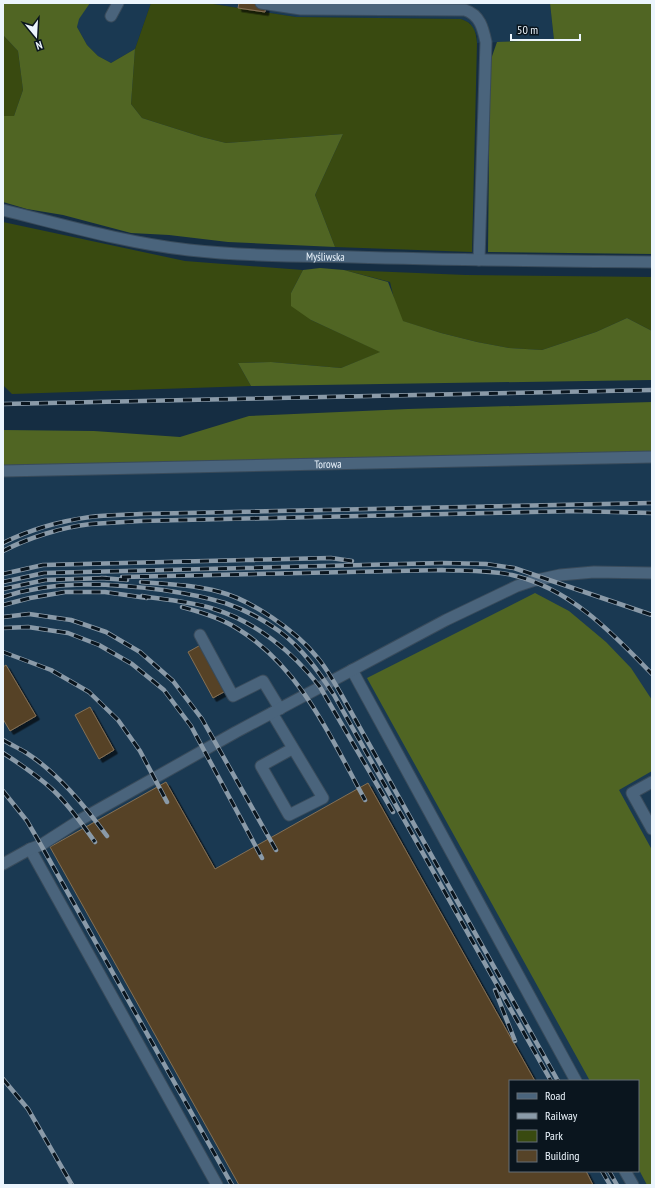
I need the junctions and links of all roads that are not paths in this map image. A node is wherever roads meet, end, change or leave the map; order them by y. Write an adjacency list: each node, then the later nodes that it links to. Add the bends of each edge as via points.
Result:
1 (118, 3): 4 (street)
2 (261, 3): 3 (street)
3 (280, 5): 6 (street, via 301,9 465,10 478,19 484,30 486,42)
4 (111, 16)
5 (3, 210): 6 (street, Myśliwska, via 150,244 188,250 240,254)
6 (479, 260): 7 (street, Myśliwska)
7 (652, 262)
8 (652, 457): 9 (street, Torowa)
9 (3, 470)
10 (652, 573): 12 (street, via 594,572 532,581 446,620)
11 (200, 635): 13 (street, via 233,696 263,681)
12 (352, 670): 13 (street); 19 (street)
13 (276, 710): 14 (street, via 323,798 289,815 261,766); 17 (street)
14 (290, 750)
15 (652, 782): 16 (street, via 632,793)
16 (652, 829)
17 (30, 849): 18 (street); 21 (street)
18 (3, 864)
19 (575, 1080)
20 (626, 1172): 22 (street)
21 (217, 1185)
22 (633, 1185)

